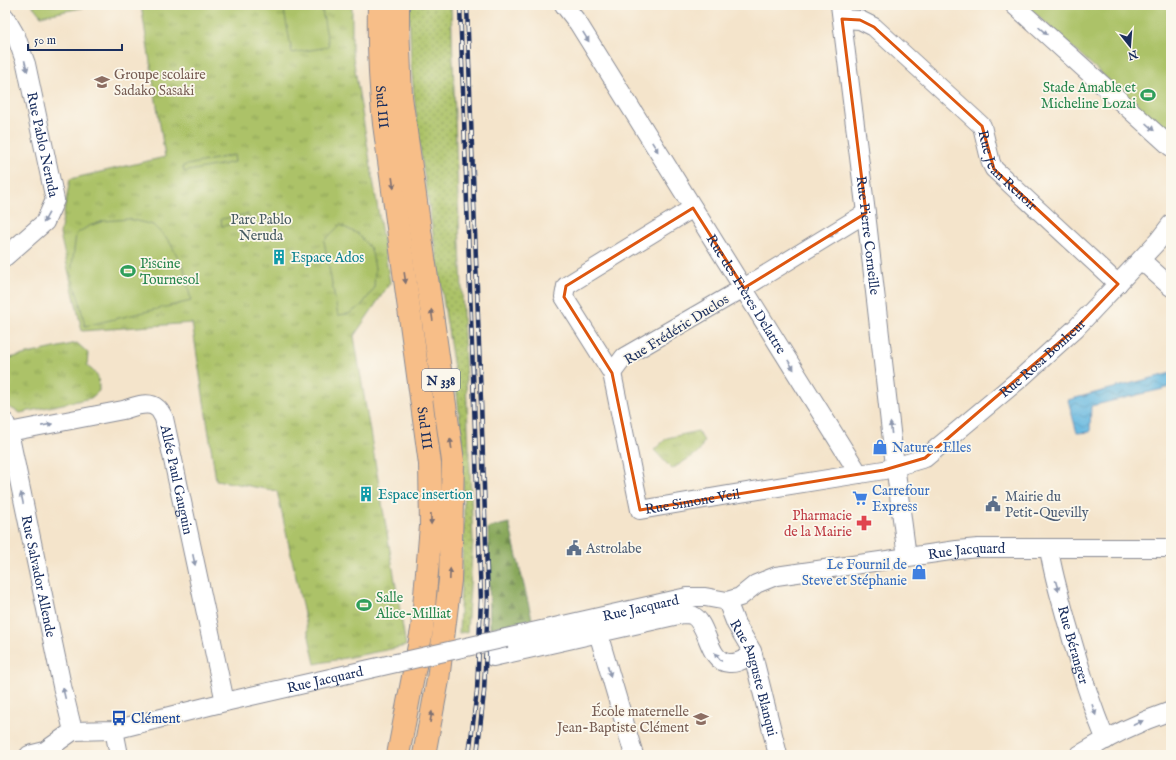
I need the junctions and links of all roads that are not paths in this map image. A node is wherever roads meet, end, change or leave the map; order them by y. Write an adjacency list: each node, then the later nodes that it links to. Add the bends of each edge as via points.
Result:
1 (368, 5): 9 (highway, via 368,46 373,85 379,125)
2 (379, 5): 9 (highway, Sud III / N 338, via 380,85)
3 (398, 5): 37 (highway, Sud III / N 338, one-way to 3, via 438,680 450,580 453,461 401,97)
4 (564, 5): 10 (street, Rue des Frères Delattre, one-way to 10, via 578,23)
5 (1014, 5): 8 (street, one-way to 8)
6 (841, 12): 11 (street, Rue Pierre Corneille); 15 (street, Rue Jean Renoir, via 874,27 982,126 994,169)
7 (5, 18): 13 (street, Rue Pablo Neruda, one-way to 13, via 23,54 55,200 45,222)
8 (1171, 147)
9 (390, 162): 36 (highway, Sud III / N 338, one-way to 36, via 430,464 431,526 422,630)
10 (693, 208): 17 (street, Rue des Frères Delattre); 18 (street, via 566,286 564,297)
11 (866, 213): 17 (street, Rue Frédéric Duclos, one-way to 17); 20 (street, Rue Pierre Corneille, one-way to 11)
12 (1171, 224): 14 (street, Rue Rosa Bonheur)
13 (5, 257)
14 (1141, 260): 15 (street, Rue Rosa Bonheur); 16 (street)
15 (1118, 284): 20 (street, Rue Rosa Bonheur, via 1076,328 941,446 925,458)
16 (1171, 287)
17 (744, 288): 18 (street, Rue Frédéric Duclos, via 624,358); 21 (street, Rue des Frères Delattre, one-way to 21)
18 (612, 373): 21 (street, Rue Simone Veil, via 640,510)
19 (7, 427): 29 (street, Allée Paul Gauguin, one-way to 29, via 123,410 140,405 158,408 166,425); 32 (street, Rue Salvador Allende, one-way to 19)
20 (895, 466): 21 (street); 24 (street)
21 (859, 474)
22 (1049, 548): 23 (street, Rue Jacquard); 24 (street, Rue Jacquard, via 978,548); 33 (street, Rue Béranger, one-way to 33, via 1073,644 1094,713)
23 (1171, 548)
24 (907, 557): 25 (street, Rue Jacquard, via 776,576 756,584 740,597)
25 (727, 601): 27 (street, Rue Auguste Blanqui); 29 (street, Rue Jacquard, bridge, via 687,597)
26 (598, 633): 27 (street, one-way to 26, via 730,664 723,662 716,656 697,618 691,614); 28 (street); 38 (street, one-way to 38)
27 (753, 655): 39 (street, Rue Auguste Blanqui)
28 (493, 657)
29 (224, 702): 31 (street, Rue Jacquard)
30 (1171, 711): 33 (street, one-way to 30, via 1145,720)
31 (114, 730): 32 (street, Rue Jacquard); 35 (street)
32 (73, 731): 34 (street)
33 (1106, 740): 40 (street)
34 (36, 754)
35 (120, 755)
36 (398, 755)
37 (424, 755)
38 (634, 755)
39 (778, 755)
40 (1079, 755)

